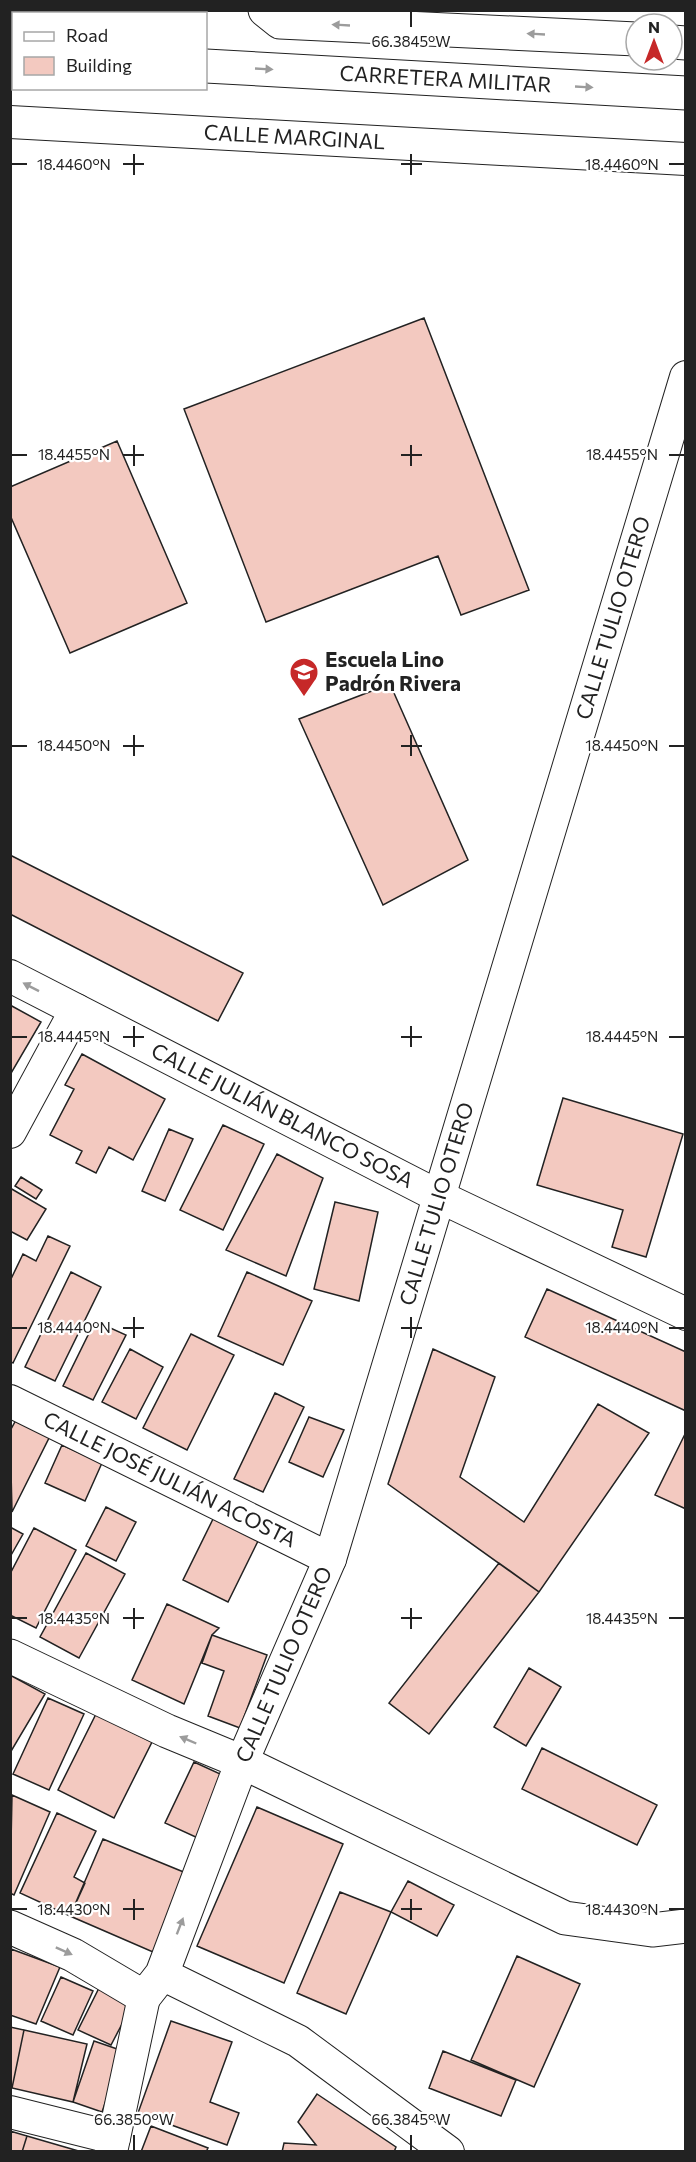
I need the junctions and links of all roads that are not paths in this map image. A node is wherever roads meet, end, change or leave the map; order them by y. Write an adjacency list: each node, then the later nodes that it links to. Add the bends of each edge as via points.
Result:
1 (265, 10): 2 (street, one-way to 1, via 280,22)
2 (624, 38)
3 (207, 66): 4 (street, CARRETERA MILITAR, one-way to 4)
4 (686, 93)
5 (10, 122): 6 (street, CALLE MARGINAL)
6 (686, 159)
7 (686, 377): 11 (street, CALLE TULIO OTERO)
8 (10, 976): 9 (street, CALLE JULIÁN BLANCO SOSA, one-way to 8)
9 (76, 1010): 10 (street); 11 (street, CALLE JULIÁN BLANCO SOSA)
10 (10, 1132)
11 (438, 1196): 12 (street, CALLE JULIÁN BLANCO SOSA); 14 (street, CALLE TULIO OTERO)
12 (686, 1314)
13 (10, 1401): 14 (street, CALLE JOSÉ JULIÁN ACOSTA)
14 (330, 1558): 16 (street, CALLE TULIO OTERO)
15 (10, 1656): 16 (street, one-way to 15)
16 (242, 1762): 19 (street, via 565,1918); 21 (street, CALLE TULIO OTERO, one-way to 16)
17 (686, 1926): 19 (street)
18 (10, 1927): 21 (street, one-way to 21)
19 (652, 1930): 20 (street)
20 (686, 1942)
21 (153, 1985): 23 (street, CALLE TULIO OTERO); 24 (street, via 298,2041)
22 (10, 2112): 23 (street)
23 (113, 2145)
24 (448, 2151)

